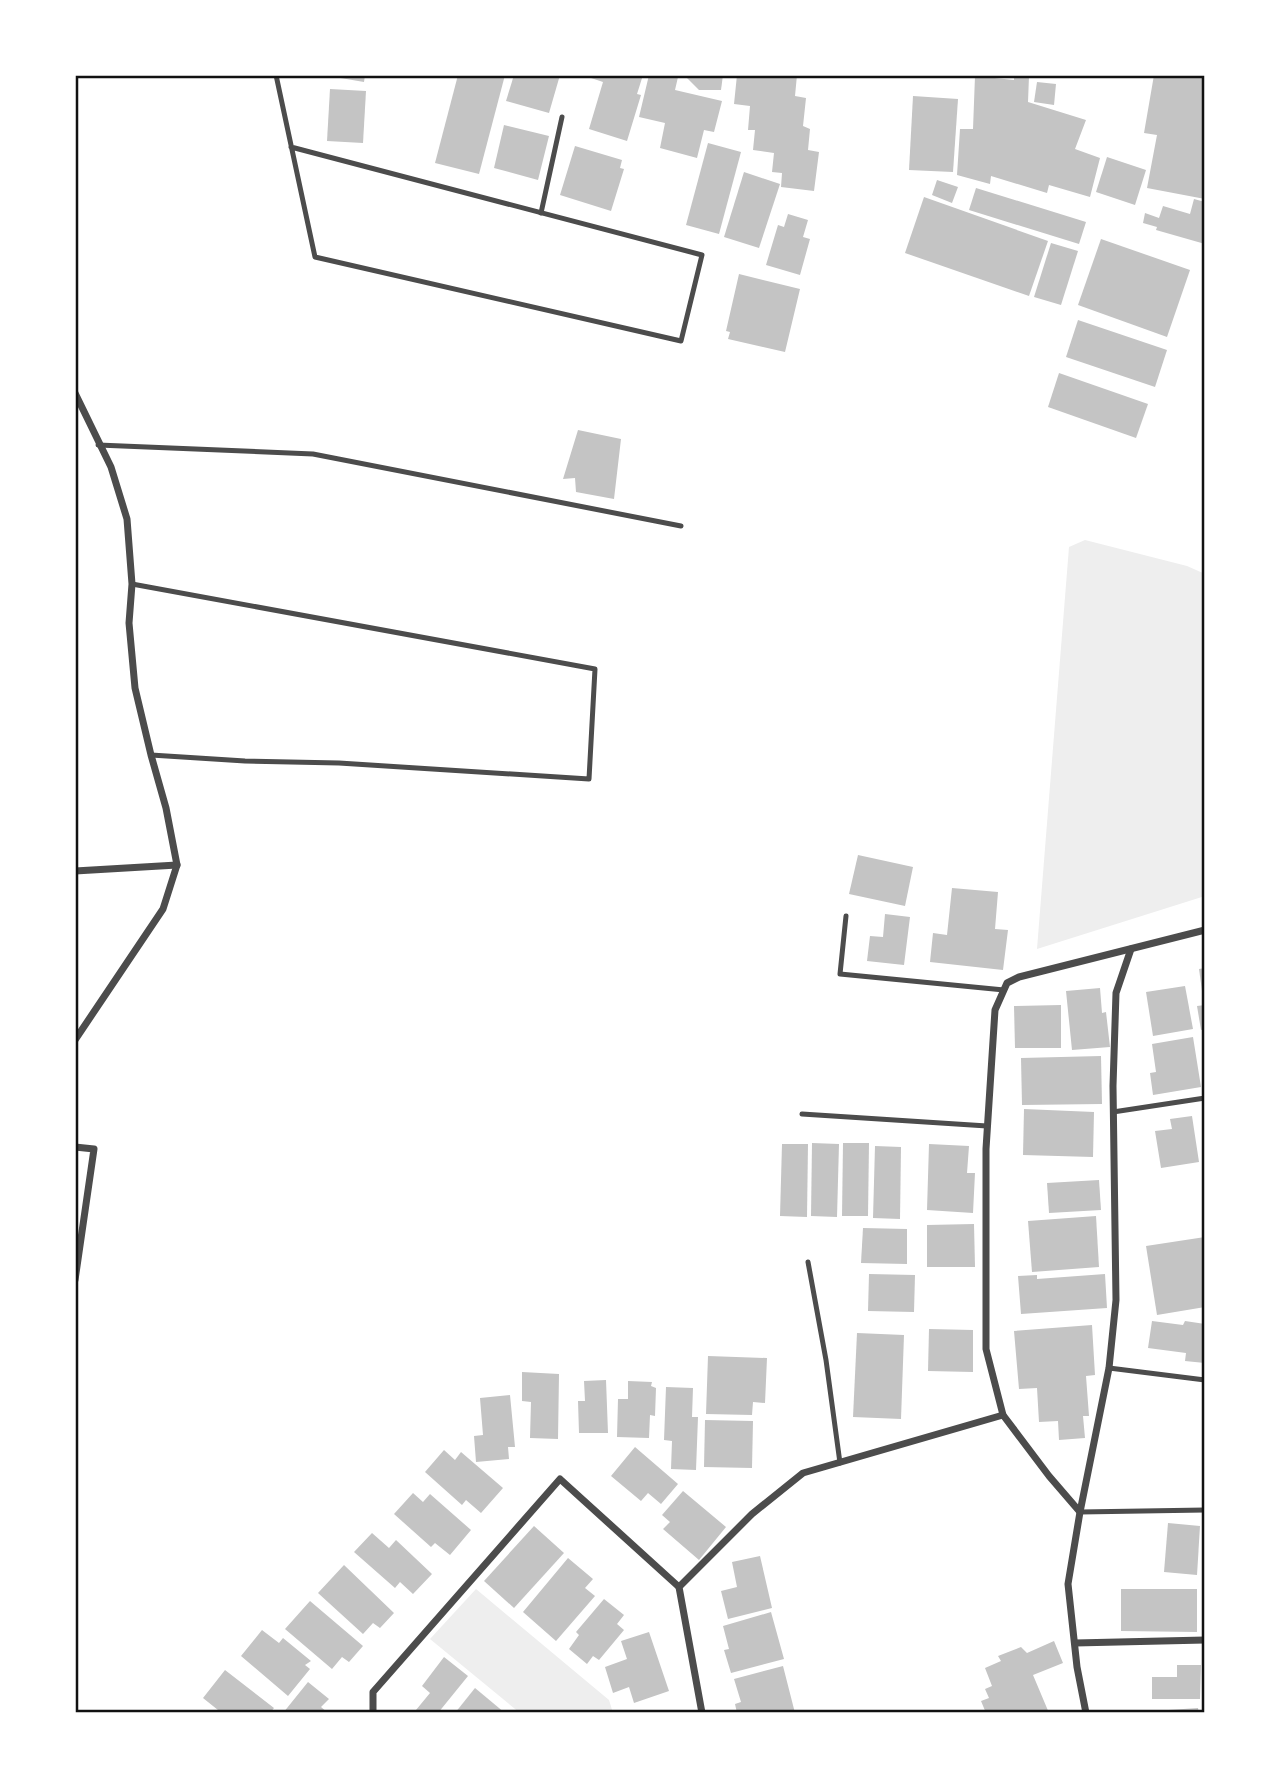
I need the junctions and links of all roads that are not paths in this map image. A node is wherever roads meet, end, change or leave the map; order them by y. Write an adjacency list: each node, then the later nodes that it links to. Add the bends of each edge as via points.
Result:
1 (276, 75): 3 (lane)
2 (562, 117): 4 (lane)
3 (291, 148): 4 (lane); 4 (lane, via 315,257 681,341 702,255)
4 (541, 213)
5 (75, 393): 6 (street)
6 (99, 445): 7 (lane, via 313,454); 8 (street, via 127,519)
7 (681, 526)
8 (132, 584): 9 (street, via 129,623 135,688); 9 (lane, via 595,668 589,779)
9 (151, 755): 10 (street)
10 (177, 865): 11 (street); 16 (street, via 163,909)
11 (75, 872)
12 (846, 916): 15 (lane, via 840,974)
13 (1205, 930): 14 (street)
14 (1131, 948): 15 (street, via 1019,977); 18 (street, via 1116,993)
15 (1004, 990): 20 (street, via 995,1010)
16 (75, 1040)
17 (1205, 1098): 18 (lane)
18 (1113, 1112): 24 (street, via 1116,1300)
19 (802, 1114): 20 (lane)
20 (987, 1126): 26 (street, via 986,1349)
21 (75, 1147): 23 (street, via 94,1149)
22 (808, 1262): 27 (lane)
23 (75, 1280)
24 (1109, 1368): 25 (lane); 29 (street)
25 (1205, 1380)
26 (1003, 1415): 27 (street); 29 (street)
27 (840, 1463): 30 (street, via 803,1473 752,1514)
28 (1205, 1510): 29 (lane)
29 (1080, 1512): 32 (street, via 1068,1584)
30 (679, 1587): 33 (street, via 560,1479 373,1692); 34 (street)
31 (1205, 1640): 32 (street)
32 (1074, 1643): 35 (street)
33 (373, 1713)
34 (702, 1713)
35 (1086, 1713)

